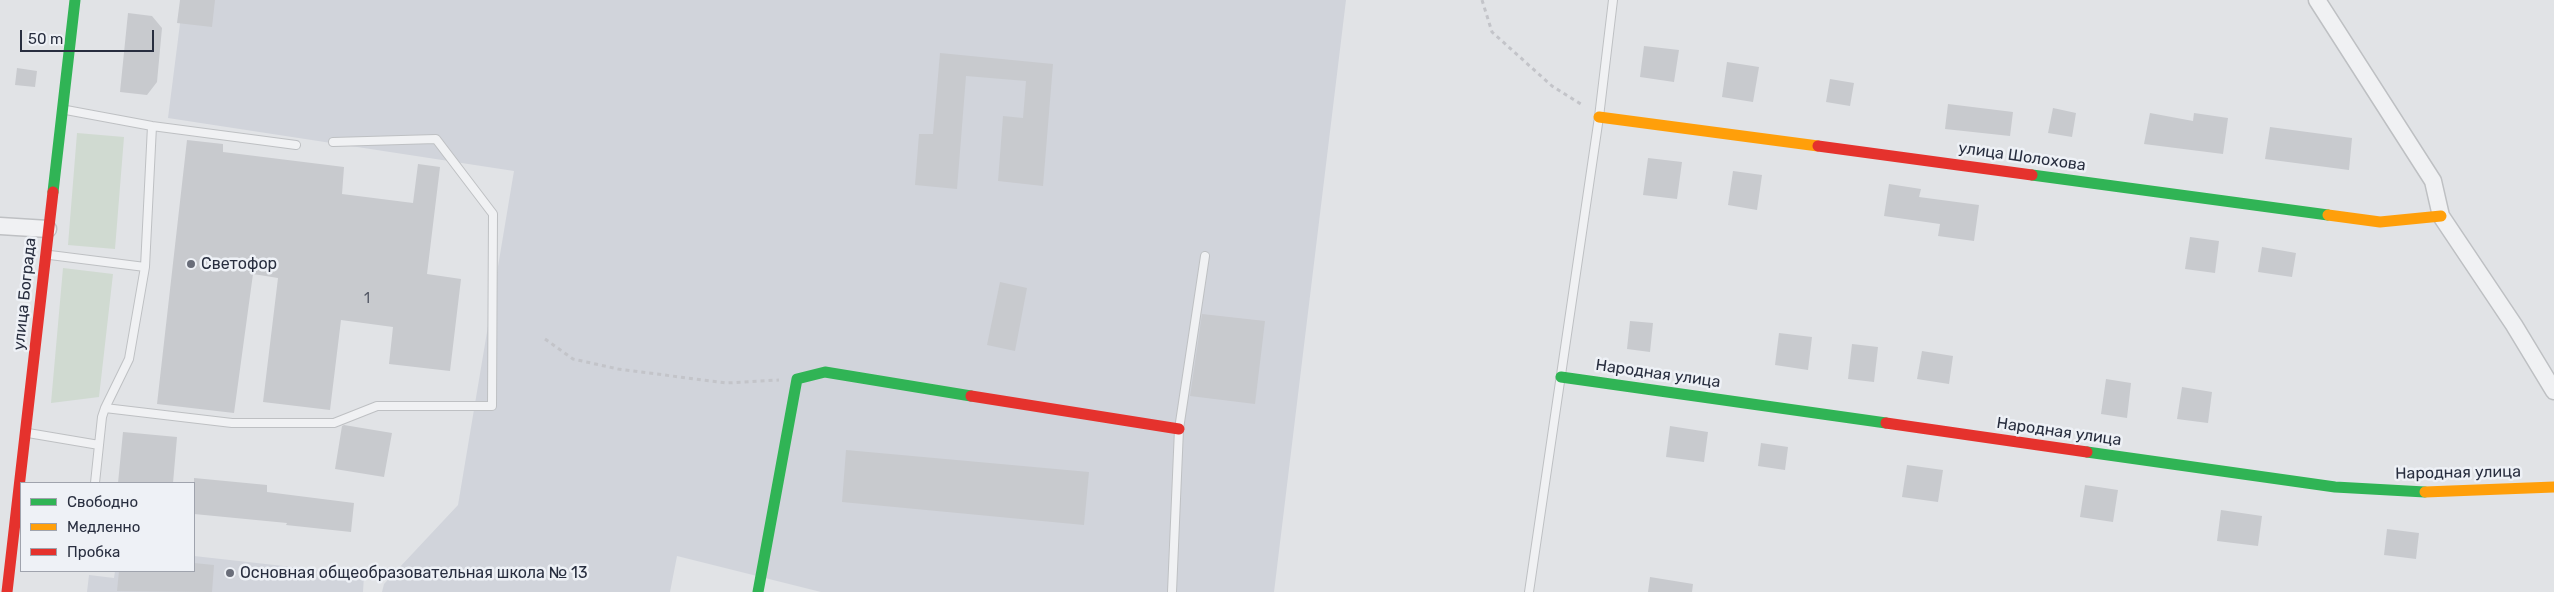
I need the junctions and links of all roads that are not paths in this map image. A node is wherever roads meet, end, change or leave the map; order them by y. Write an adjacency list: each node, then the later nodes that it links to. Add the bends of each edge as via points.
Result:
1 (76, 0): 4 (street, улица Бограда)
2 (1613, 0): 5 (lane)
3 (2317, 0): 9 (street, via 2433,181)
4 (62, 110): 6 (lane); 11 (street, улица Бограда)
5 (1599, 117): 9 (street, улица Шолохова, via 2380,222); 15 (lane)
6 (152, 126): 8 (lane); 14 (lane)
7 (333, 142): 17 (lane, via 436,139 493,214 492,406 377,406 334,423 232,424)
8 (296, 144)
9 (2441, 216): 16 (street, via 2514,324)
10 (0, 226): 11 (street)
11 (48, 229): 12 (street, улица Бограда)
12 (45, 254): 14 (lane); 19 (street, улица Бограда)
13 (1205, 256): 18 (lane)
14 (145, 267): 17 (lane, via 129,359)
15 (1561, 377): 23 (street, Народная улица, via 2335,488 2424,492); 29 (lane)
16 (2554, 391)
17 (105, 408): 20 (lane)
18 (1179, 430): 27 (street, via 825,372 797,379); 28 (lane)
19 (26, 432): 20 (lane); 21 (street, улица Бограда)
20 (99, 445): 22 (lane)
21 (22, 482)
22 (95, 482)
23 (2554, 487)
24 (19, 515): 25 (street, улица Бограда)
25 (7, 532): 26 (street, улица Бограда)
26 (8, 592)
27 (758, 592)
28 (1172, 592)
29 (1529, 592)

